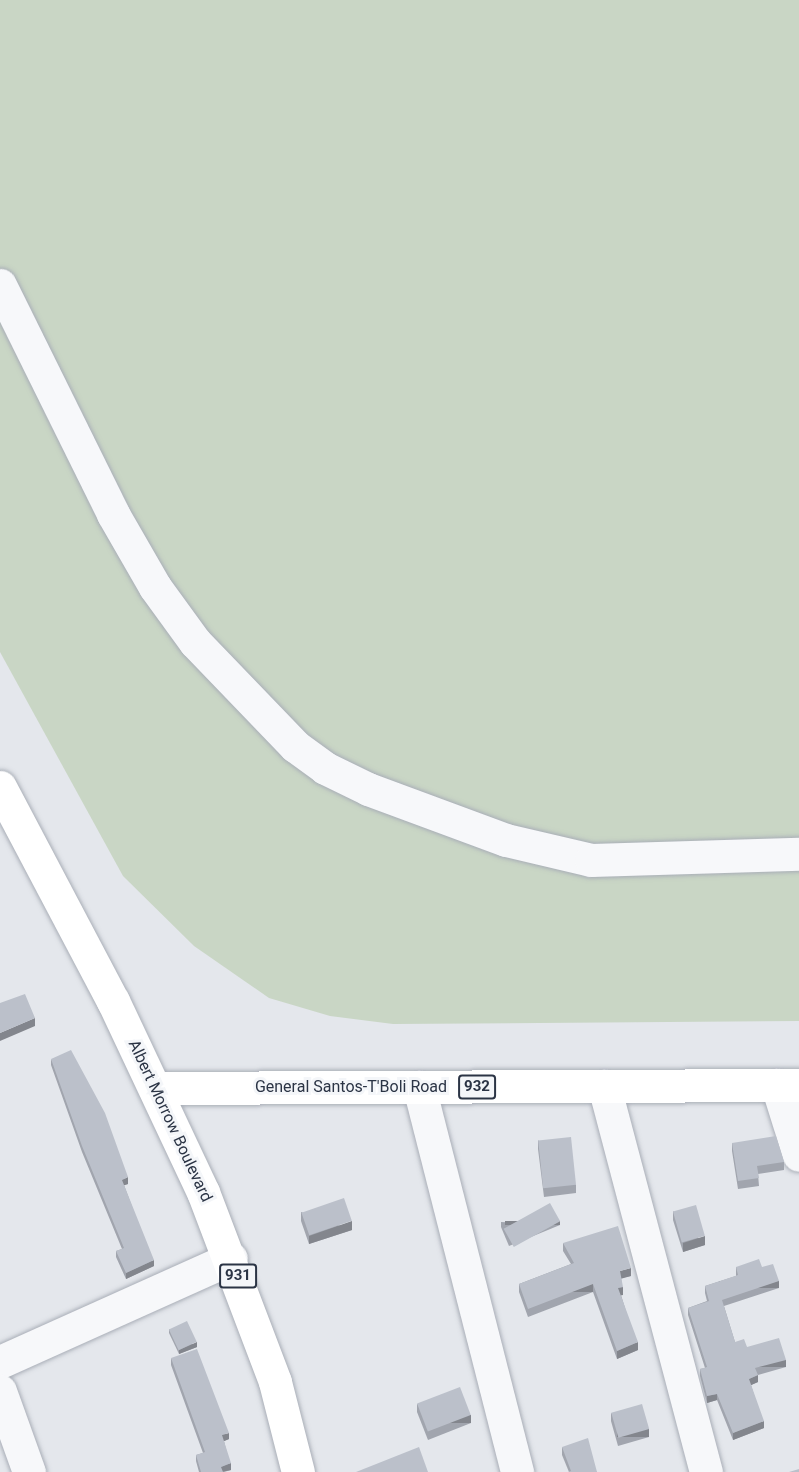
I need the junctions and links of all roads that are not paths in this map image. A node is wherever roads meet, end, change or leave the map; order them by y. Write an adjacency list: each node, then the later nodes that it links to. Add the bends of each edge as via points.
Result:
1 (0, 285): 3 (street, via 113,514 155,587 195,642 295,746 325,768 368,789 506,840 591,860)
2 (0, 787): 7 (main road, Albert Morrow Boulevard / 931)
3 (799, 854)
4 (788, 1085): 5 (main road, General Santos-T'Boli Road / 932); 8 (street)
5 (604, 1086): 6 (main road, General Santos-T'Boli Road / 932); 15 (street)
6 (419, 1087): 7 (main road, General Santos-T'Boli Road / 932); 14 (street)
7 (156, 1088): 9 (main road, Albert Morrow Boulevard / 931)
8 (799, 1155)
9 (231, 1258): 10 (street); 13 (main road, Albert Morrow Boulevard / 931, via 275,1382)
10 (0, 1362)
11 (0, 1391): 12 (street)
12 (29, 1472)
13 (298, 1472)
14 (517, 1472)
15 (706, 1472)

